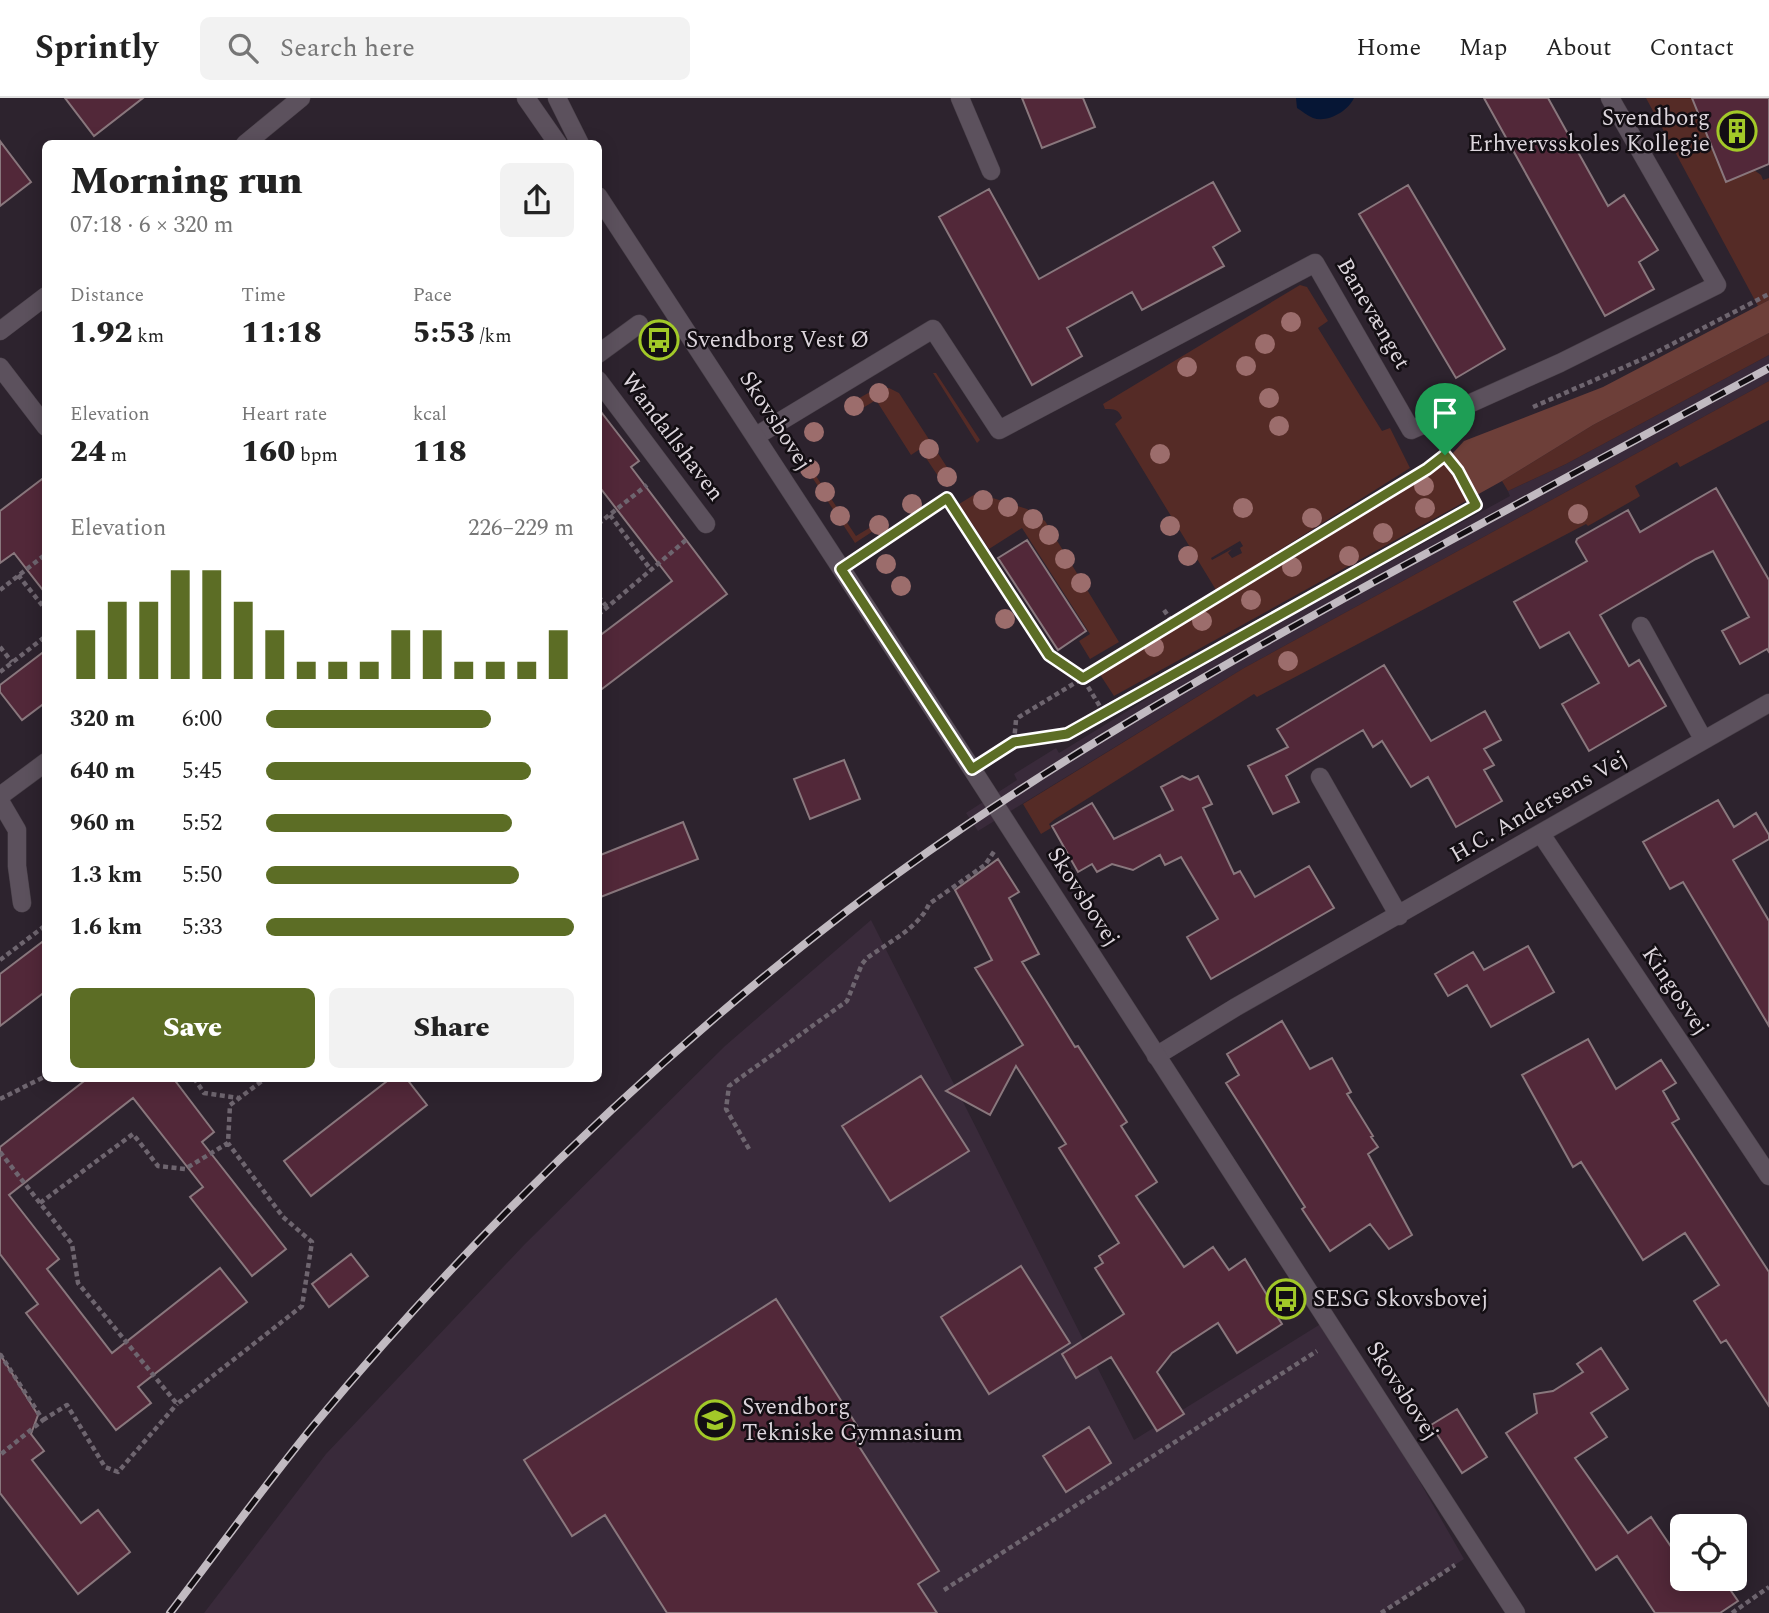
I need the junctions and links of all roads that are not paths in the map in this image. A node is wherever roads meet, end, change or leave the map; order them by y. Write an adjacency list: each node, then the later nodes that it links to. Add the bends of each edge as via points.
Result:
1 (301, 98): 6 (street)
2 (526, 98): 7 (street)
3 (557, 98): 8 (street)
4 (960, 98): 9 (street)
5 (1610, 98): 18 (street, Banevænget, via 1717,285 1411,430 1315,262 999,430 933,329)
6 (250, 140)
7 (555, 140)
8 (578, 140)
9 (991, 171)
10 (603, 202): 18 (street, Skovsbovej)
11 (42, 299): 13 (street)
12 (639, 324): 14 (street, Wandallshaven)
13 (0, 331)
14 (602, 351)
15 (0, 368): 17 (street)
16 (602, 385): 19 (street, Wandallshaven)
17 (42, 422)
18 (757, 436): 29 (street, Skovsbovej)
19 (706, 524)
20 (1641, 626): 22 (street)
21 (1769, 703): 22 (street, H.C. Andersens Vej)
22 (1703, 740): 26 (street, H.C. Andersens Vej)
23 (42, 765): 25 (street)
24 (1320, 777): 28 (street)
25 (0, 799): 27 (street, via 18,830)
26 (1541, 834): 28 (street, H.C. Andersens Vej); 30 (street, Kingosvej)
27 (22, 903)
28 (1399, 916): 29 (street, H.C. Andersens Vej)
29 (1156, 1056): 31 (street, Skovsbovej)
30 (1769, 1176)
31 (1516, 1613)

